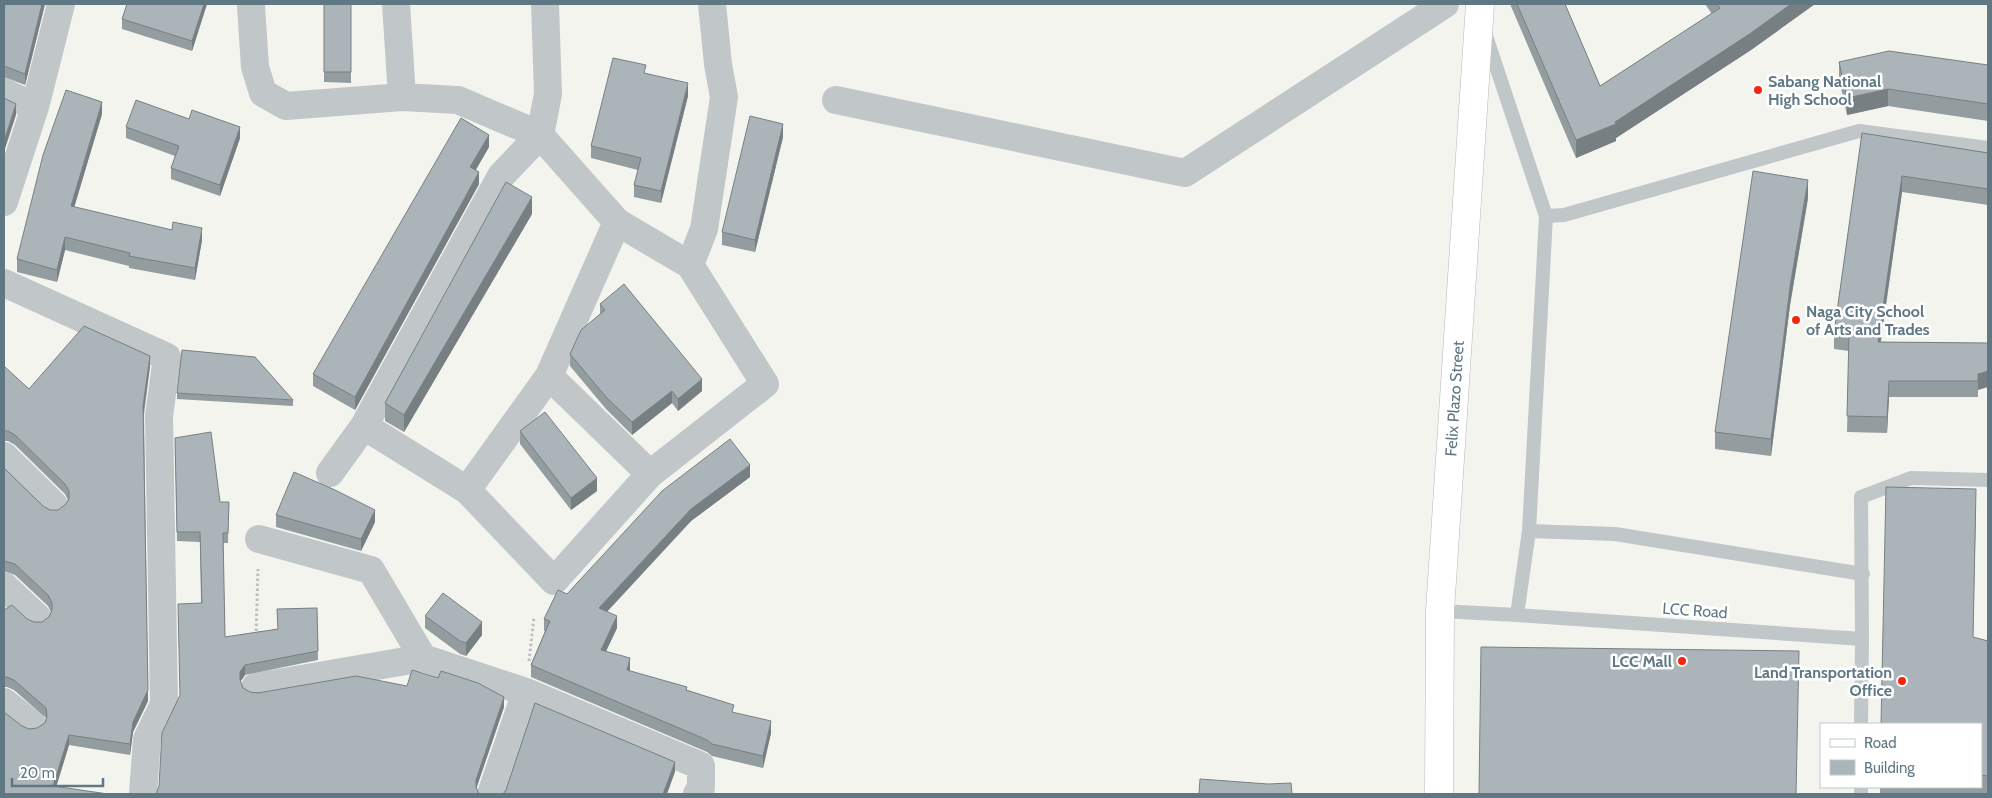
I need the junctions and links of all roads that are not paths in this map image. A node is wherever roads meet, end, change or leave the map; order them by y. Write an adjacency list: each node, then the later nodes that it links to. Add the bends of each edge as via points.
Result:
1 (61, 4): 11 (street)
2 (396, 4): 9 (street)
3 (546, 4): 12 (street, via 548,94)
4 (712, 4): 17 (street, via 724,97 704,229)
5 (1445, 4): 10 (street, via 1185,173)
6 (250, 6): 9 (street, via 255,67 263,92 278,102 286,106)
7 (1480, 12): 15 (lane); 31 (main road, Felix Plazo Street)
8 (4, 92): 11 (street)
9 (402, 97): 12 (street, via 458,100)
10 (836, 100)
11 (36, 107): 14 (street)
12 (540, 136): 16 (street); 20 (street, via 501,176)
13 (1988, 148): 15 (lane, via 1859,131 1564,215)
14 (4, 202)
15 (1546, 216): 27 (lane)
16 (617, 222): 17 (street); 19 (street)
17 (690, 265): 23 (street, via 765,384)
18 (4, 283): 41 (street, via 167,357 158,416 164,704 147,739)
19 (549, 376): 23 (street); 25 (street)
20 (364, 426): 22 (street); 25 (street)
21 (4, 456): 26 (street)
22 (330, 473)
23 (650, 474): 25 (street, via 554,581)
24 (1988, 480): 29 (lane, via 1911,478 1861,497)
25 (467, 490)
26 (54, 506)
27 (1529, 530): 29 (lane, via 1615,534); 32 (lane)
28 (259, 539): 35 (street, via 371,570)
29 (1863, 574): 34 (lane)
30 (4, 586): 33 (street)
31 (1440, 612): 32 (lane, LCC Road); 44 (main road, Felix Plazo Street)
32 (1517, 615): 34 (lane, LCC Road)
33 (37, 617)
34 (1862, 639): 39 (lane)
35 (423, 658): 36 (street); 37 (street)
36 (255, 687)
37 (526, 692): 42 (street); 43 (street, via 700,766 701,788)
38 (4, 702): 40 (street)
39 (1862, 723)
40 (32, 724)
41 (143, 794)
42 (492, 794)
43 (697, 794)
44 (1439, 794)

